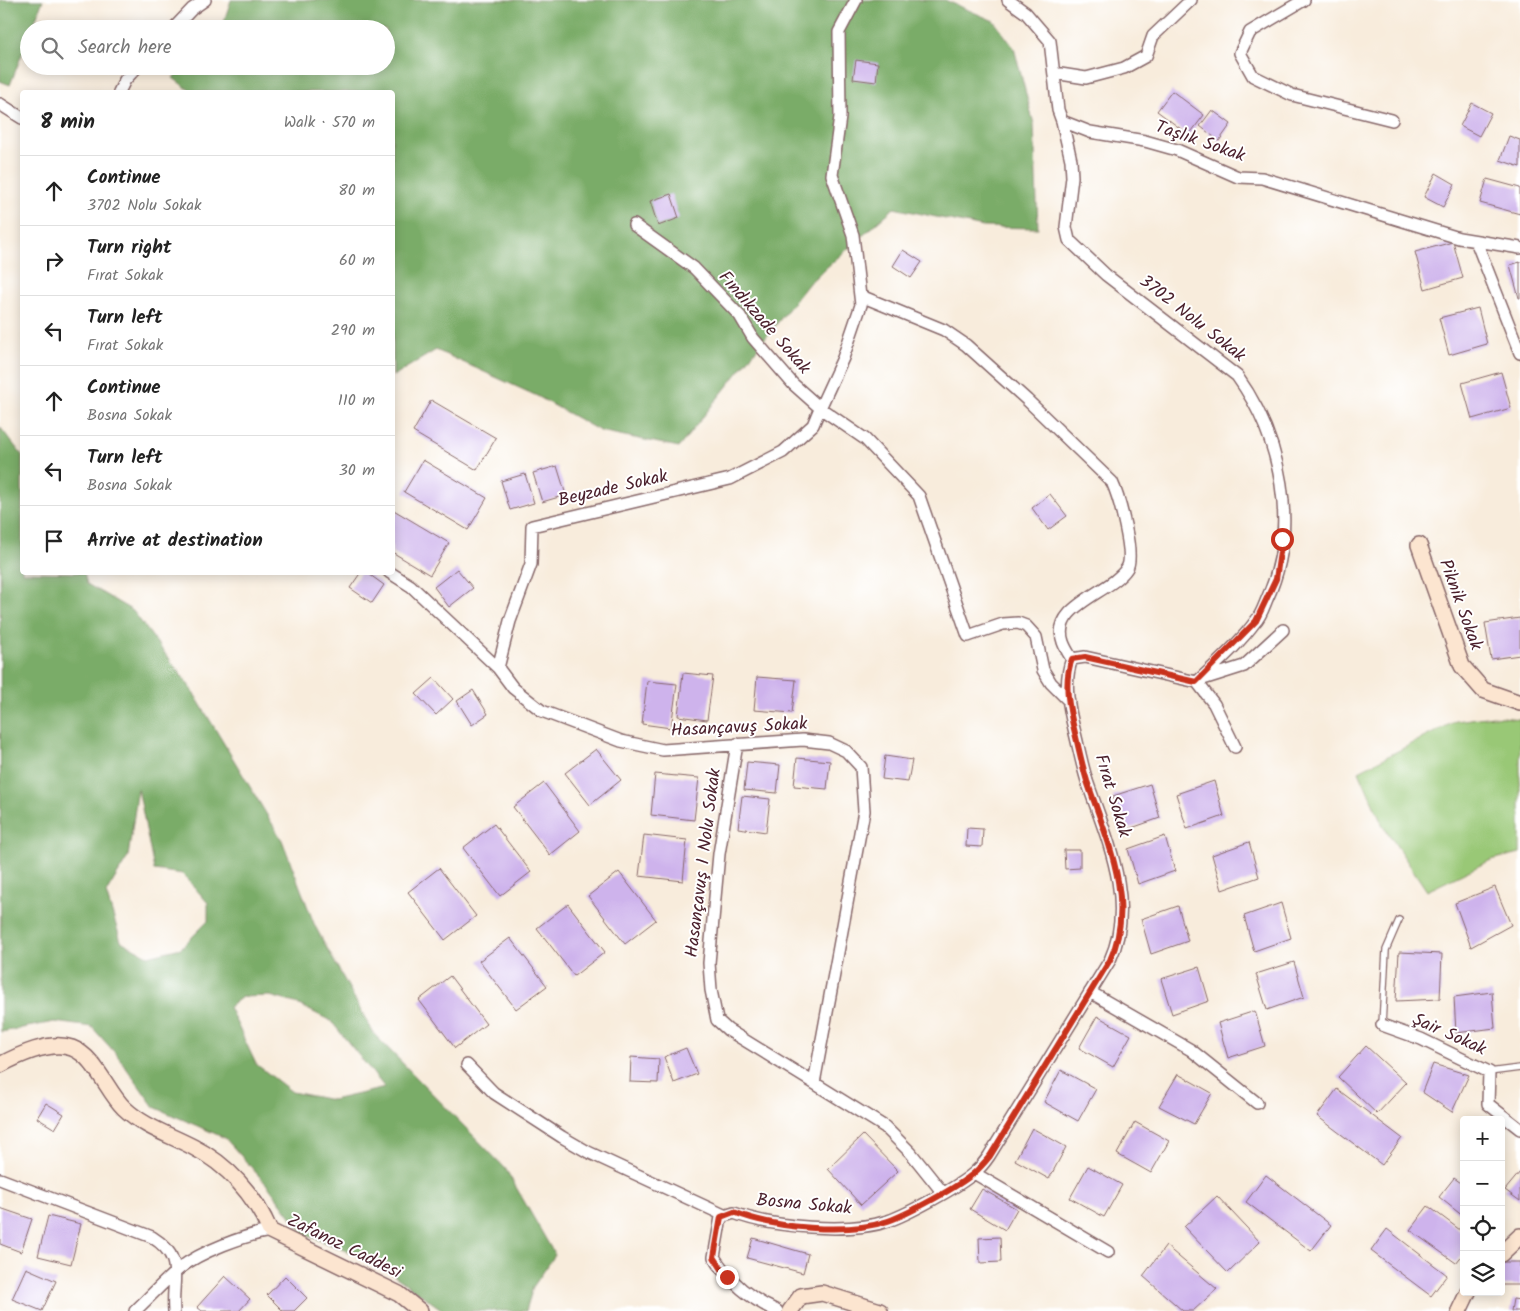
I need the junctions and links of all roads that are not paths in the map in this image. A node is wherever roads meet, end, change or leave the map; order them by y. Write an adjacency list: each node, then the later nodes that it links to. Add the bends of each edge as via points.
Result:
1 (205, 0): 6 (street)
2 (856, 0): 17 (street, via 839,32 840,117 832,175 853,235)
3 (1008, 0): 7 (street, via 1026,13 1050,41)
4 (1191, 0): 7 (street, via 1153,36 1146,56 1124,68 1086,78)
5 (1304, 0): 12 (street, via 1250,32 1240,54 1253,76 1292,95)
6 (182, 20)
7 (1054, 73): 13 (street)
8 (130, 75): 9 (street)
9 (120, 90)
10 (0, 104): 11 (street)
11 (20, 117)
12 (1392, 120)
13 (1062, 121): 15 (street, Taşlık Sokak, via 1090,132 1177,150 1238,177 1262,178); 25 (street, 3702 Nolu Sokak, via 1071,160 1066,227 1069,240 1106,275 1237,376 1252,397 1267,432 1284,500 1276,579 1256,621)
14 (634, 225): 19 (street, Fındıkzade Sokak, via 694,268 740,316 753,338 793,384)
15 (1476, 241): 16 (street, Taşlık Sokak); 18 (street)
16 (1520, 248)
17 (861, 296): 19 (street, via 843,358); 23 (street, via 944,330 966,345 1112,482 1118,495 1130,558 1126,568 1111,583 1066,616 1061,627 1062,642)
18 (1520, 353)
19 (820, 408): 24 (street, Beyzade Sokak, via 813,425 784,452 730,479 532,526 530,564); 27 (street, Fındıkzade Sokak, via 865,439 920,496 968,636 1003,624 1026,626 1036,637 1043,670 1050,684)
20 (1419, 545): 26 (street, Piknik Sokak, via 1462,666 1483,690)
21 (394, 575): 24 (street, Hasançavuş Sokak, via 411,586)
22 (1283, 630): 25 (street, via 1244,666)
23 (1072, 659): 25 (street, via 1085,657); 27 (street, Fırat Sokak, via 1067,672)
24 (498, 668): 28 (street, Hasançavuş Sokak, via 513,688 542,711 621,741 663,750)
25 (1196, 682): 29 (street, via 1214,704)
26 (1518, 700)
27 (1069, 701): 31 (street, Fırat Sokak, via 1087,779 1110,842 1121,907 1117,944)
28 (738, 744): 37 (street, Hasançavuş 1 Nolu Sokak, via 719,854 709,963 717,1020); 37 (street, Hasançavuş Sokak, via 803,740 829,743 846,751 861,767 864,811)
29 (1235, 747)
30 (1399, 920): 32 (lane, via 1386,950)
31 (1090, 992): 38 (street, via 1191,1050); 40 (street, Fırat Sokak, via 990,1156)
32 (1382, 1025): 36 (street, Şair Sokak, via 1421,1039)
33 (0, 1065): 44 (street, Zafanoz Caddesi, via 37,1050 57,1046 72,1048 82,1054 122,1107 141,1122 204,1153 230,1171 264,1217)
34 (467, 1065): 43 (street, Bosna Sokak, via 494,1092 562,1137)
35 (1520, 1068): 36 (lane)
36 (1489, 1072): 39 (street, Şair Sokak, via 1488,1104)
37 (814, 1083): 42 (street, via 885,1127)
38 (1257, 1103)
39 (1520, 1129)
40 (974, 1173): 42 (street, Fırat Sokak); 47 (street)
41 (0, 1179): 48 (street, via 152,1237 164,1244)
42 (943, 1193): 43 (street, Bosna Sokak, via 888,1221 858,1227 753,1220 734,1212)
43 (726, 1216): 53 (street, via 721,1217 714,1257 727,1277 762,1304)
44 (270, 1232): 48 (street, via 232,1242); 52 (street, Zafanoz Caddesi, via 399,1294)
45 (1520, 1236): 46 (street)
46 (1504, 1251)
47 (1108, 1252)
48 (176, 1272): 50 (street); 51 (street)
49 (1466, 1296): 56 (street)
50 (135, 1311)
51 (174, 1311)
52 (420, 1311)
53 (777, 1311)
54 (790, 1311): 55 (street, via 800,1296 822,1293)
55 (880, 1311)
56 (1459, 1311)

